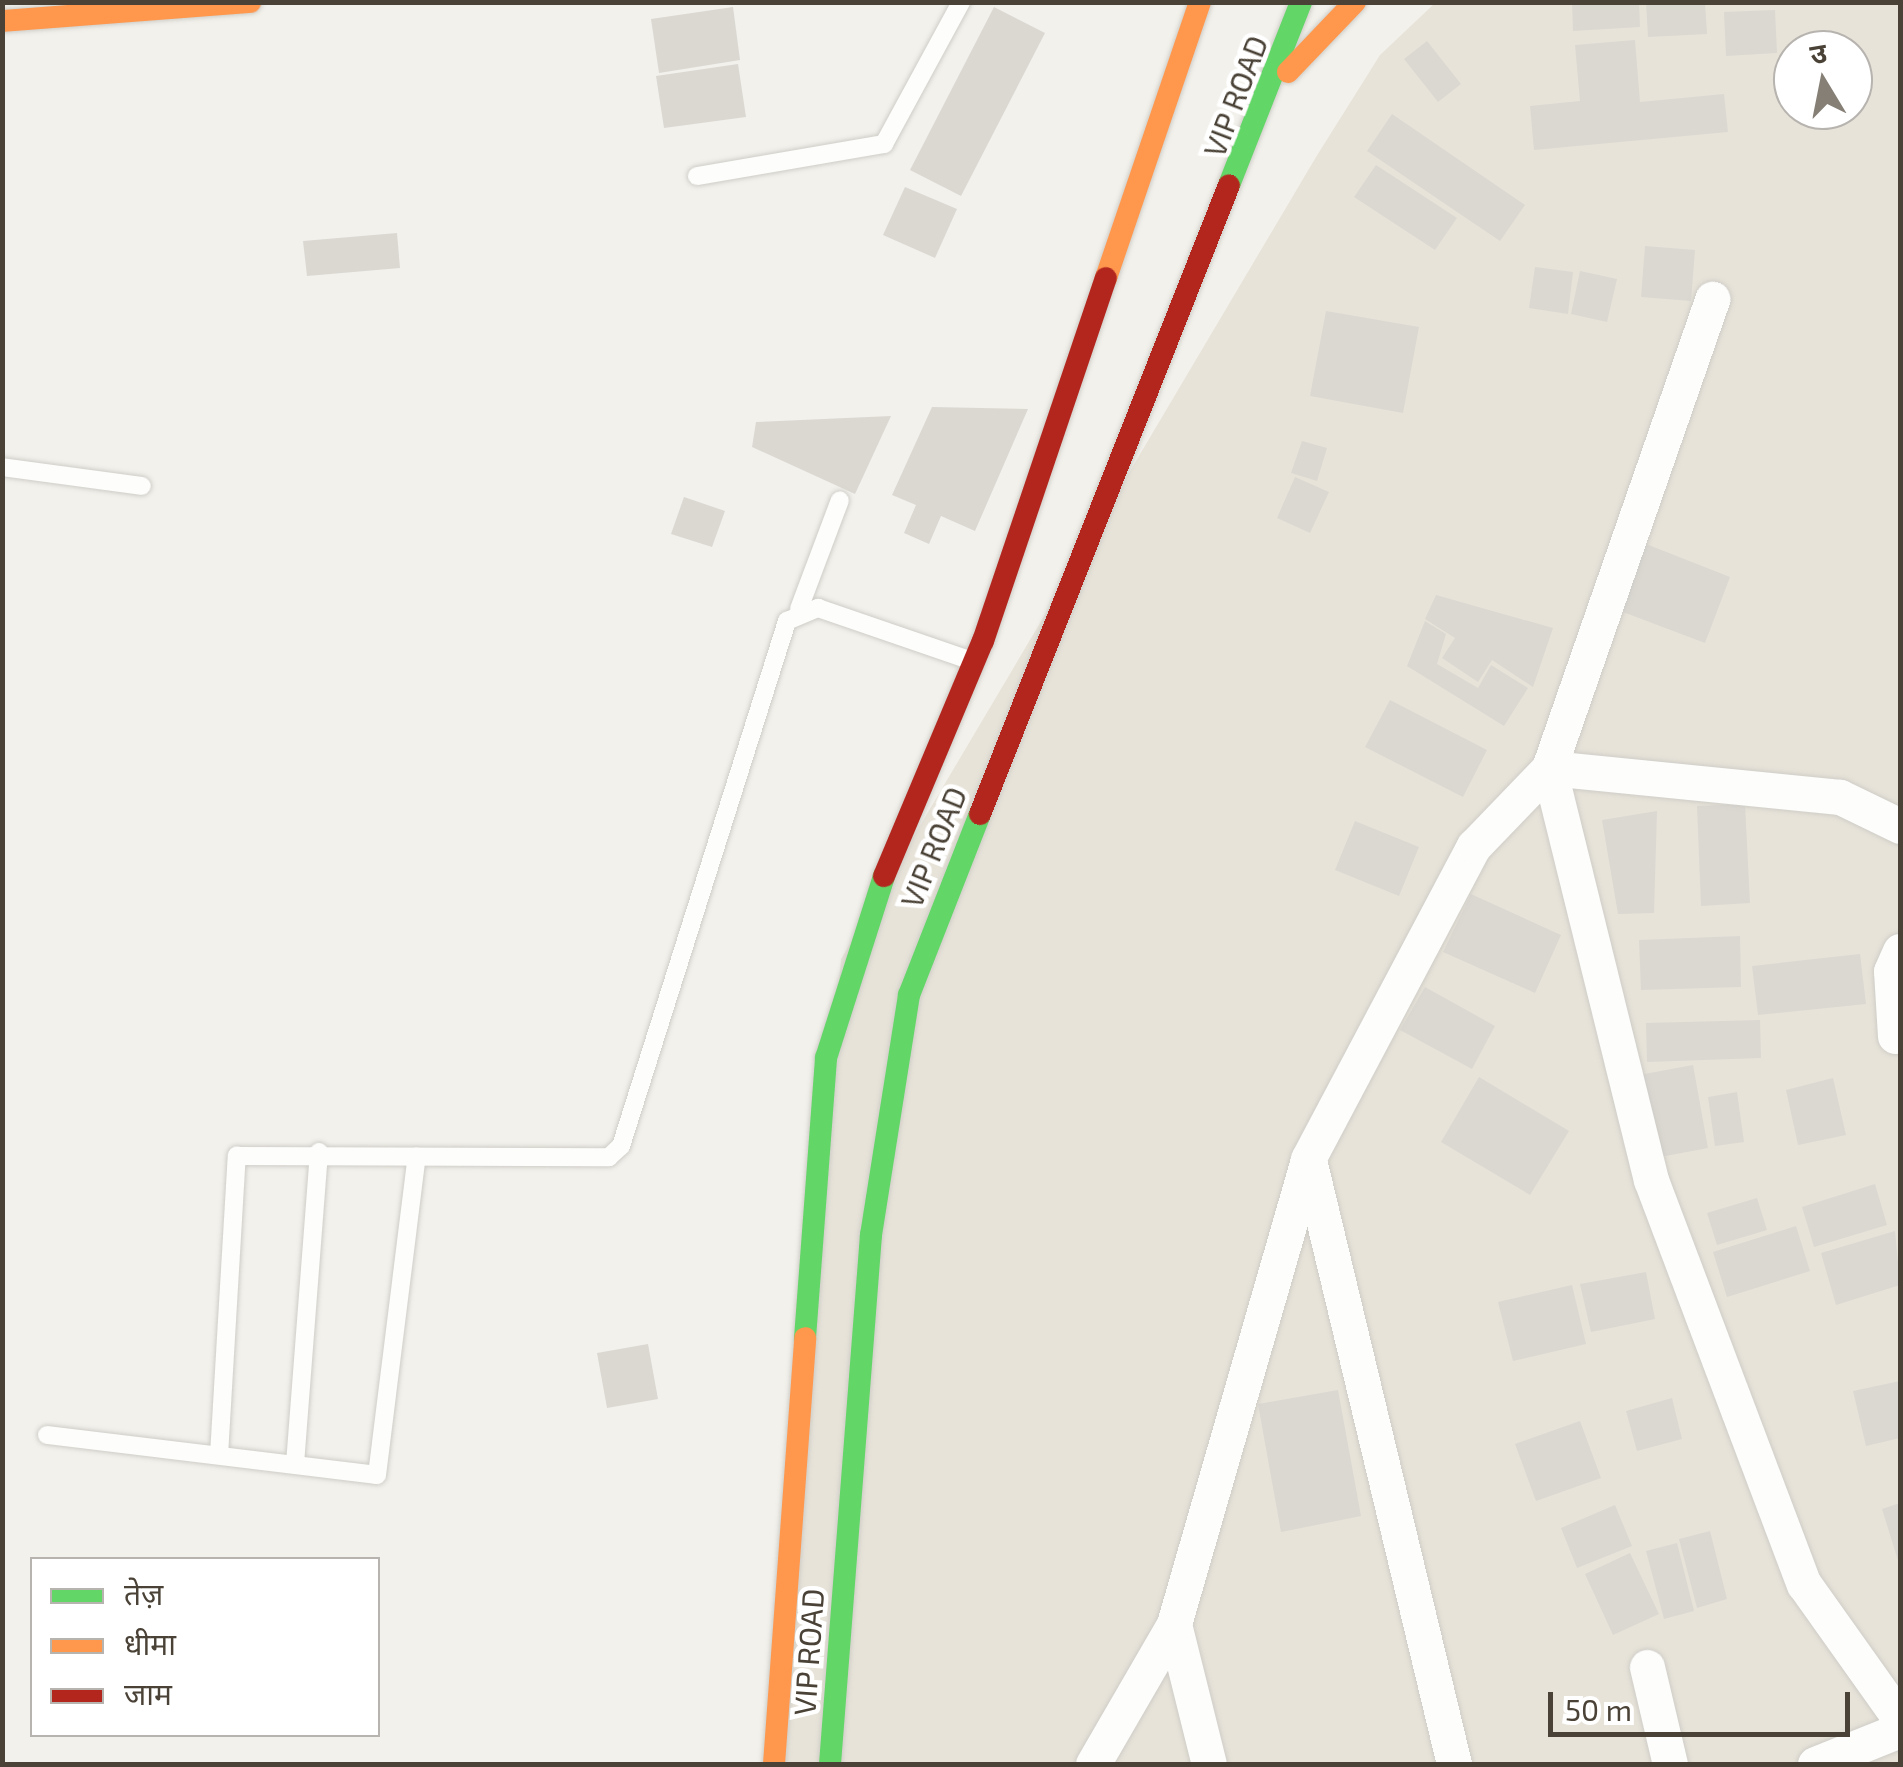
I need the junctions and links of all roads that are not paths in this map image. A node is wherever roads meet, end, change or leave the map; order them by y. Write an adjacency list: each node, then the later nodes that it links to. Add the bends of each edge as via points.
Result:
1 (250, 2): 7 (main road)
2 (961, 2): 9 (lane, via 884,144)
3 (1178, 2): 10 (main road, via 1182,26)
4 (1200, 2): 10 (main road, VIP ROAD)
5 (1301, 2): 8 (main road, VIP ROAD)
6 (1355, 2): 8 (main road)
7 (2, 21)
8 (1271, 92): 32 (main road, VIP ROAD, via 908,995 871,1235)
9 (696, 176)
10 (1138, 193): 16 (main road, VIP ROAD)
11 (1712, 299): 17 (street)
12 (2, 467): 13 (lane)
13 (142, 486)
14 (840, 500): 15 (lane)
15 (799, 609): 16 (lane); 22 (lane, via 787,621 622,1146 594,1162)
16 (974, 662): 31 (main road, VIP ROAD, via 858,936 826,1058)
17 (1550, 768): 18 (street, via 1840,796); 23 (street, via 1474,846); 29 (street, via 1651,1180 1804,1584)
18 (1900, 826)
19 (1900, 951): 20 (street, via 1891,971)
20 (1895, 1036)
21 (319, 1152): 22 (lane); 25 (lane, via 247,1150 232,1170); 26 (lane)
22 (417, 1156): 26 (lane, via 385,1464 377,1475)
23 (1308, 1160): 27 (street); 35 (street)
24 (48, 1435): 25 (lane)
25 (219, 1455): 26 (lane)
26 (295, 1464)
27 (1174, 1624): 33 (street); 34 (street)
28 (1647, 1667): 36 (street)
29 (1900, 1719)
30 (1900, 1730): 37 (street)
31 (774, 1764)
32 (830, 1764)
33 (1094, 1764)
34 (1210, 1764)
35 (1454, 1764)
36 (1670, 1764)
37 (1815, 1764)

